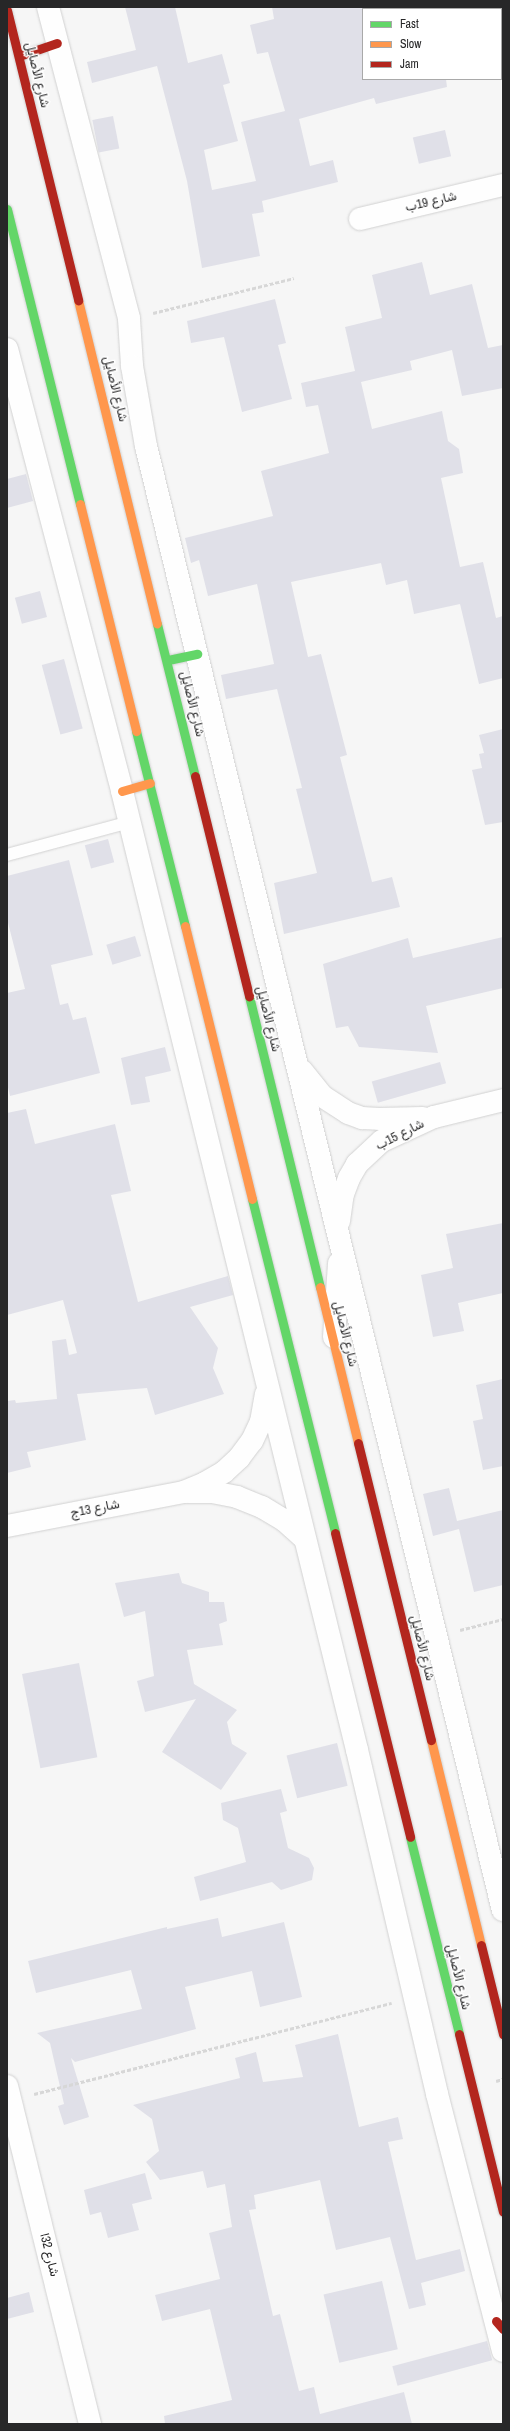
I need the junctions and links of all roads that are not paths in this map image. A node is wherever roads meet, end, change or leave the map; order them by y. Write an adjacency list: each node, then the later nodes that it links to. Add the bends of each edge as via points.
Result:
1 (48, 7): 3 (street)
2 (7, 10): 4 (street, شارع الأصايل)
3 (58, 43): 4 (street); 9 (street, via 129,319 132,366 145,440)
4 (18, 56): 10 (street, شارع الأصايل)
5 (503, 185): 7 (street, شارع 19ب)
6 (7, 209): 11 (street, شارع الأصايل)
7 (360, 219)
8 (7, 349): 12 (street)
9 (197, 654): 10 (street); 15 (street)
10 (168, 660): 19 (street, شارع الأصايل)
11 (150, 783): 12 (street); 27 (street, شارع الأصايل)
12 (122, 790): 13 (street)
13 (130, 822): 14 (lane); 20 (street)
14 (7, 855)
15 (295, 1058): 17 (street, شارع 15ب, via 311,1085 334,1105 348,1113 379,1120); 18 (street)
16 (503, 1100): 17 (street, شارع 15ب)
17 (434, 1117): 18 (street, شارع 15ب, via 382,1141 357,1164 343,1194 339,1220)
18 (340, 1242): 19 (street); 24 (street)
19 (334, 1345): 25 (street, شارع الأصايل)
20 (266, 1380): 21 (street, شارع 13ج, via 261,1422 240,1458 224,1472); 23 (street)
21 (184, 1492): 22 (street, شارع 13ج); 23 (street, شارع 13ج, via 212,1492 237,1497 262,1507 284,1520)
22 (7, 1526)
23 (304, 1538): 28 (street, via 414,1998)
24 (503, 1910)
25 (503, 2034)
26 (9, 2093): 30 (street, شارع 32ا)
27 (503, 2212)
28 (499, 2325): 29 (street)
29 (503, 2350)
30 (90, 2424)

